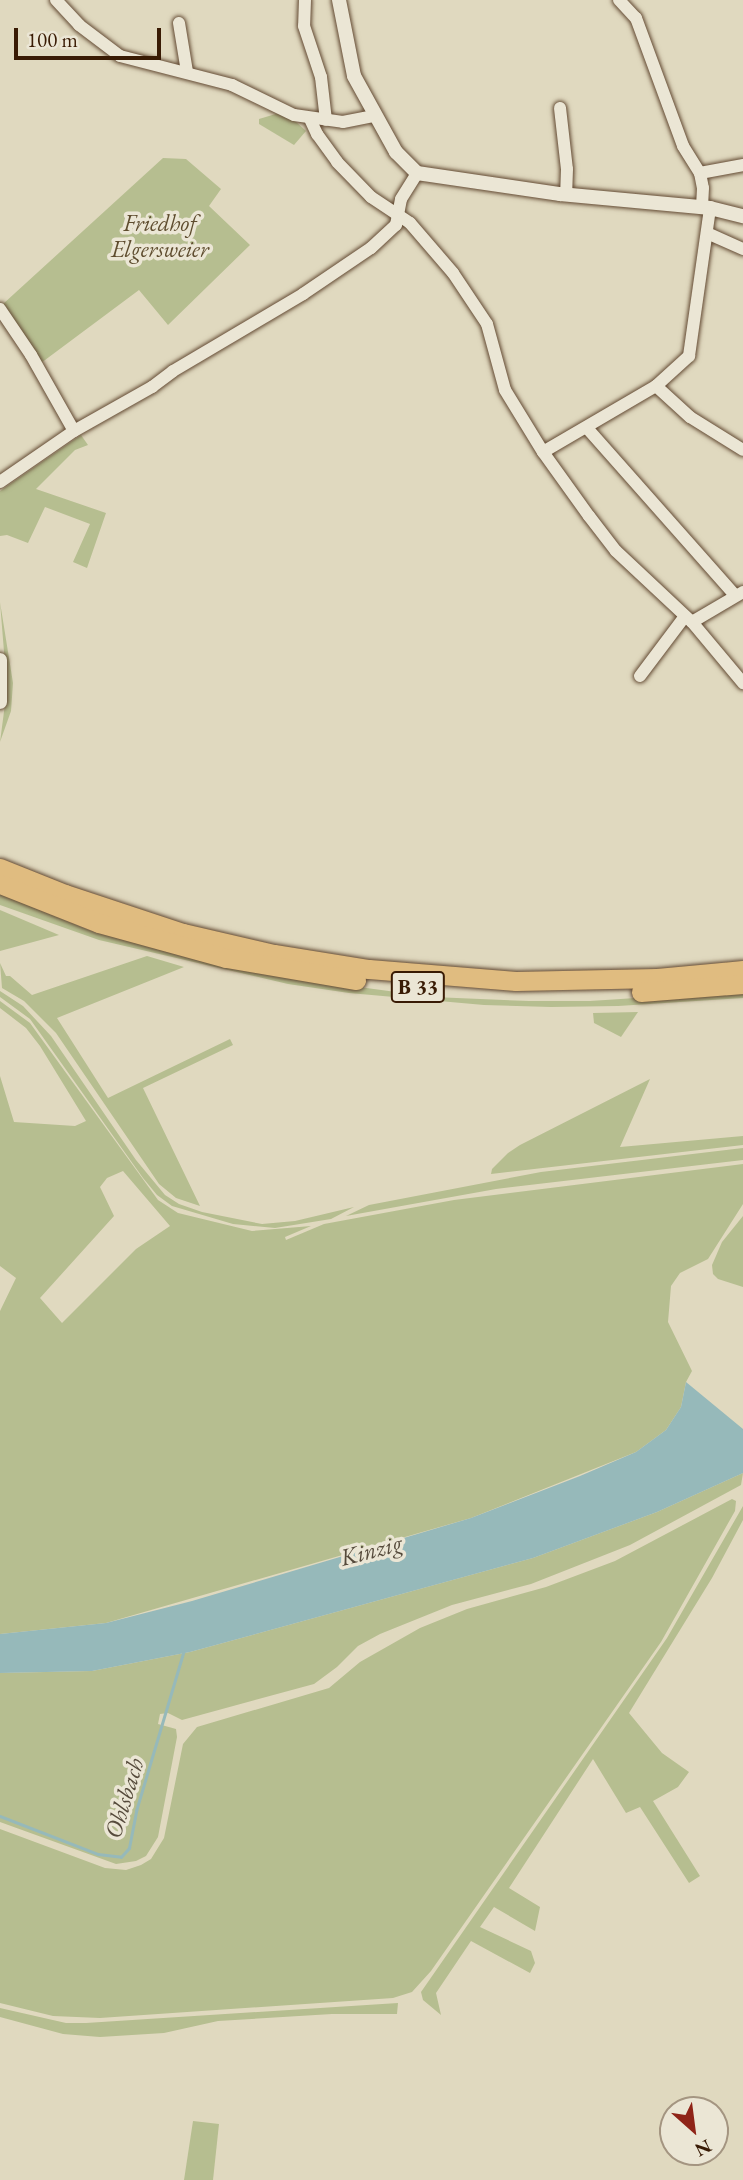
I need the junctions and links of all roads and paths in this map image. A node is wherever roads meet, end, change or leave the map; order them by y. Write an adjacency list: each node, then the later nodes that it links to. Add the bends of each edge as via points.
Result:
1 (56, 0): 6 (street, via 120,56)
2 (305, 0): 10 (street, via 304,26 326,100)
3 (339, 0): 8 (street, via 354,76)
4 (619, 0): 13 (street, via 636,18 683,146)
5 (179, 23): 6 (street)
6 (187, 72): 9 (street, via 232,85)
7 (560, 108): 14 (street)
8 (375, 116): 10 (street); 12 (street, via 396,152)
9 (310, 119): 10 (street); 16 (street, via 337,162 371,197)
10 (327, 120)
11 (743, 164): 13 (street)
12 (417, 173): 14 (street); 16 (street, via 401,199)
13 (699, 173): 15 (street)
14 (566, 194): 15 (street)
15 (706, 208): 17 (street); 18 (street)
16 (399, 215): 23 (street, via 393,230 371,248 211,348 177,378); 25 (street, via 453,273 487,324 505,390)
17 (743, 216)
18 (707, 233): 19 (street); 21 (street, via 689,356)
19 (743, 249)
20 (0, 309): 23 (street)
21 (656, 386): 22 (street); 24 (street, via 690,417)
22 (586, 428): 25 (street); 27 (street)
23 (74, 431): 26 (street)
24 (743, 450)
25 (543, 452): 28 (street, via 616,551)
26 (0, 482)
27 (739, 594): 28 (street)
28 (689, 619): 30 (street); 31 (street)
29 (0, 660): 32 (street)
30 (640, 676)
31 (743, 682)
32 (0, 702)
33 (0, 867): 35 (highway, B 33, via 183,933 369,970 516,981 657,978)
34 (0, 884): 36 (highway, B 33, via 99,923 155,939 323,976 524,993 649,992)
35 (743, 970)
36 (743, 984)

